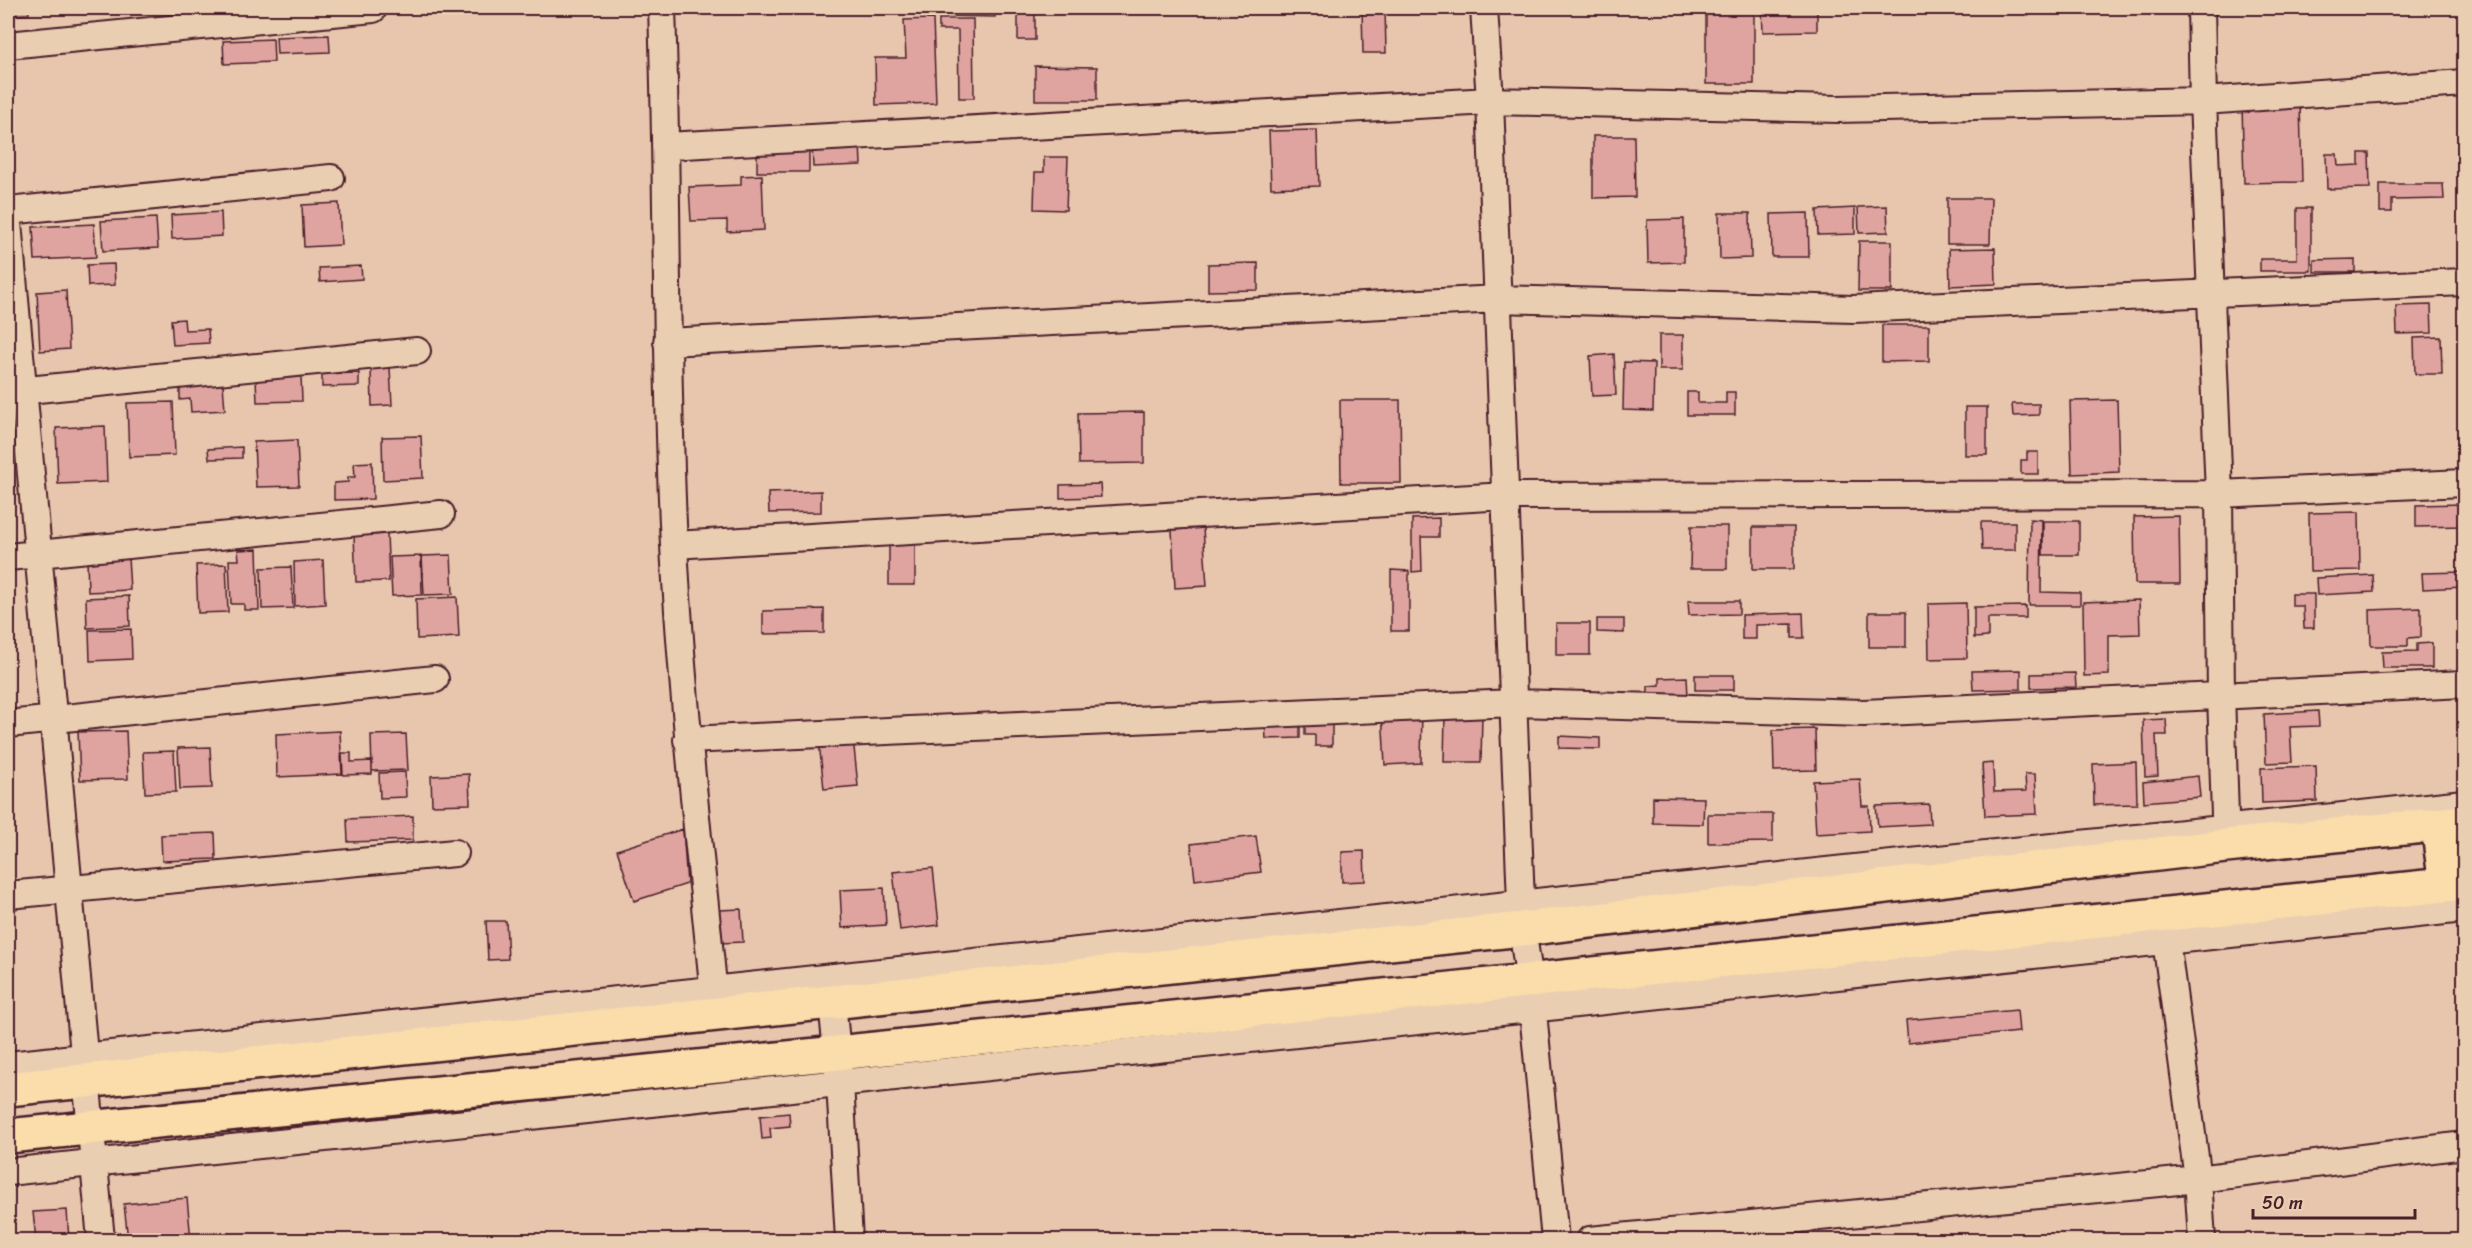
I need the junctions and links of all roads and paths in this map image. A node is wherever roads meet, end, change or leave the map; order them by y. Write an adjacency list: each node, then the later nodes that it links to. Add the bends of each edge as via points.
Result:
1 (662, 8): 9 (street)
2 (1484, 8): 7 (street)
3 (2201, 8): 8 (street)
4 (373, 9): 5 (street)
5 (8, 45)
6 (2464, 83): 8 (street)
7 (1490, 101): 8 (street, via 1838,109); 9 (street); 15 (street)
8 (2203, 101): 14 (street)
9 (666, 146): 16 (street)
10 (331, 178): 11 (street)
11 (8, 211)
12 (8, 223): 18 (street)
13 (2464, 282): 14 (street)
14 (2211, 295): 15 (street, via 1854,309); 20 (street)
15 (1498, 299): 16 (street); 21 (street)
16 (667, 342): 23 (street)
17 (417, 351): 18 (street)
18 (15, 391): 24 (street)
19 (2464, 483): 20 (street)
20 (2219, 494): 21 (street); 28 (street)
21 (1506, 496): 23 (street); 29 (street)
22 (441, 514): 24 (street)
23 (674, 545): 32 (street)
24 (37, 554): 25 (street); 30 (street)
25 (8, 557)
26 (435, 680): 30 (street)
27 (2464, 684): 28 (street)
28 (2221, 694): 29 (street, via 1864,713); 35 (street)
29 (1513, 703): 32 (street); 40 (street)
30 (52, 720): 31 (street); 37 (street)
31 (8, 724)
32 (687, 740): 43 (street)
33 (2464, 803): 35 (street)
34 (2451, 823): 35 (main road); 38 (main road)
35 (2226, 837): 40 (main road)
36 (455, 853): 37 (street)
37 (68, 889): 39 (street); 47 (street)
38 (2458, 892): 41 (main road)
39 (8, 895)
40 (1521, 916): 42 (street); 43 (street); 44 (main road)
41 (2164, 928): 42 (main road); 54 (street)
42 (1531, 995): 46 (main road); 57 (street)
43 (715, 1001): 44 (main road); 47 (main road)
44 (832, 1002): 46 (street)
45 (8, 1065): 47 (street)
46 (838, 1068): 49 (main road); 52 (street); 56 (street)
47 (84, 1069): 48 (main road); 49 (street)
48 (8, 1089)
49 (89, 1127): 50 (main road); 52 (street)
50 (8, 1136)
51 (2464, 1145): 54 (street)
52 (93, 1162): 53 (street); 55 (street)
53 (8, 1172)
54 (2198, 1179): 58 (street); 59 (street)
55 (101, 1240)
56 (849, 1240)
57 (1555, 1240)
58 (1590, 1240)
59 (2202, 1240)

